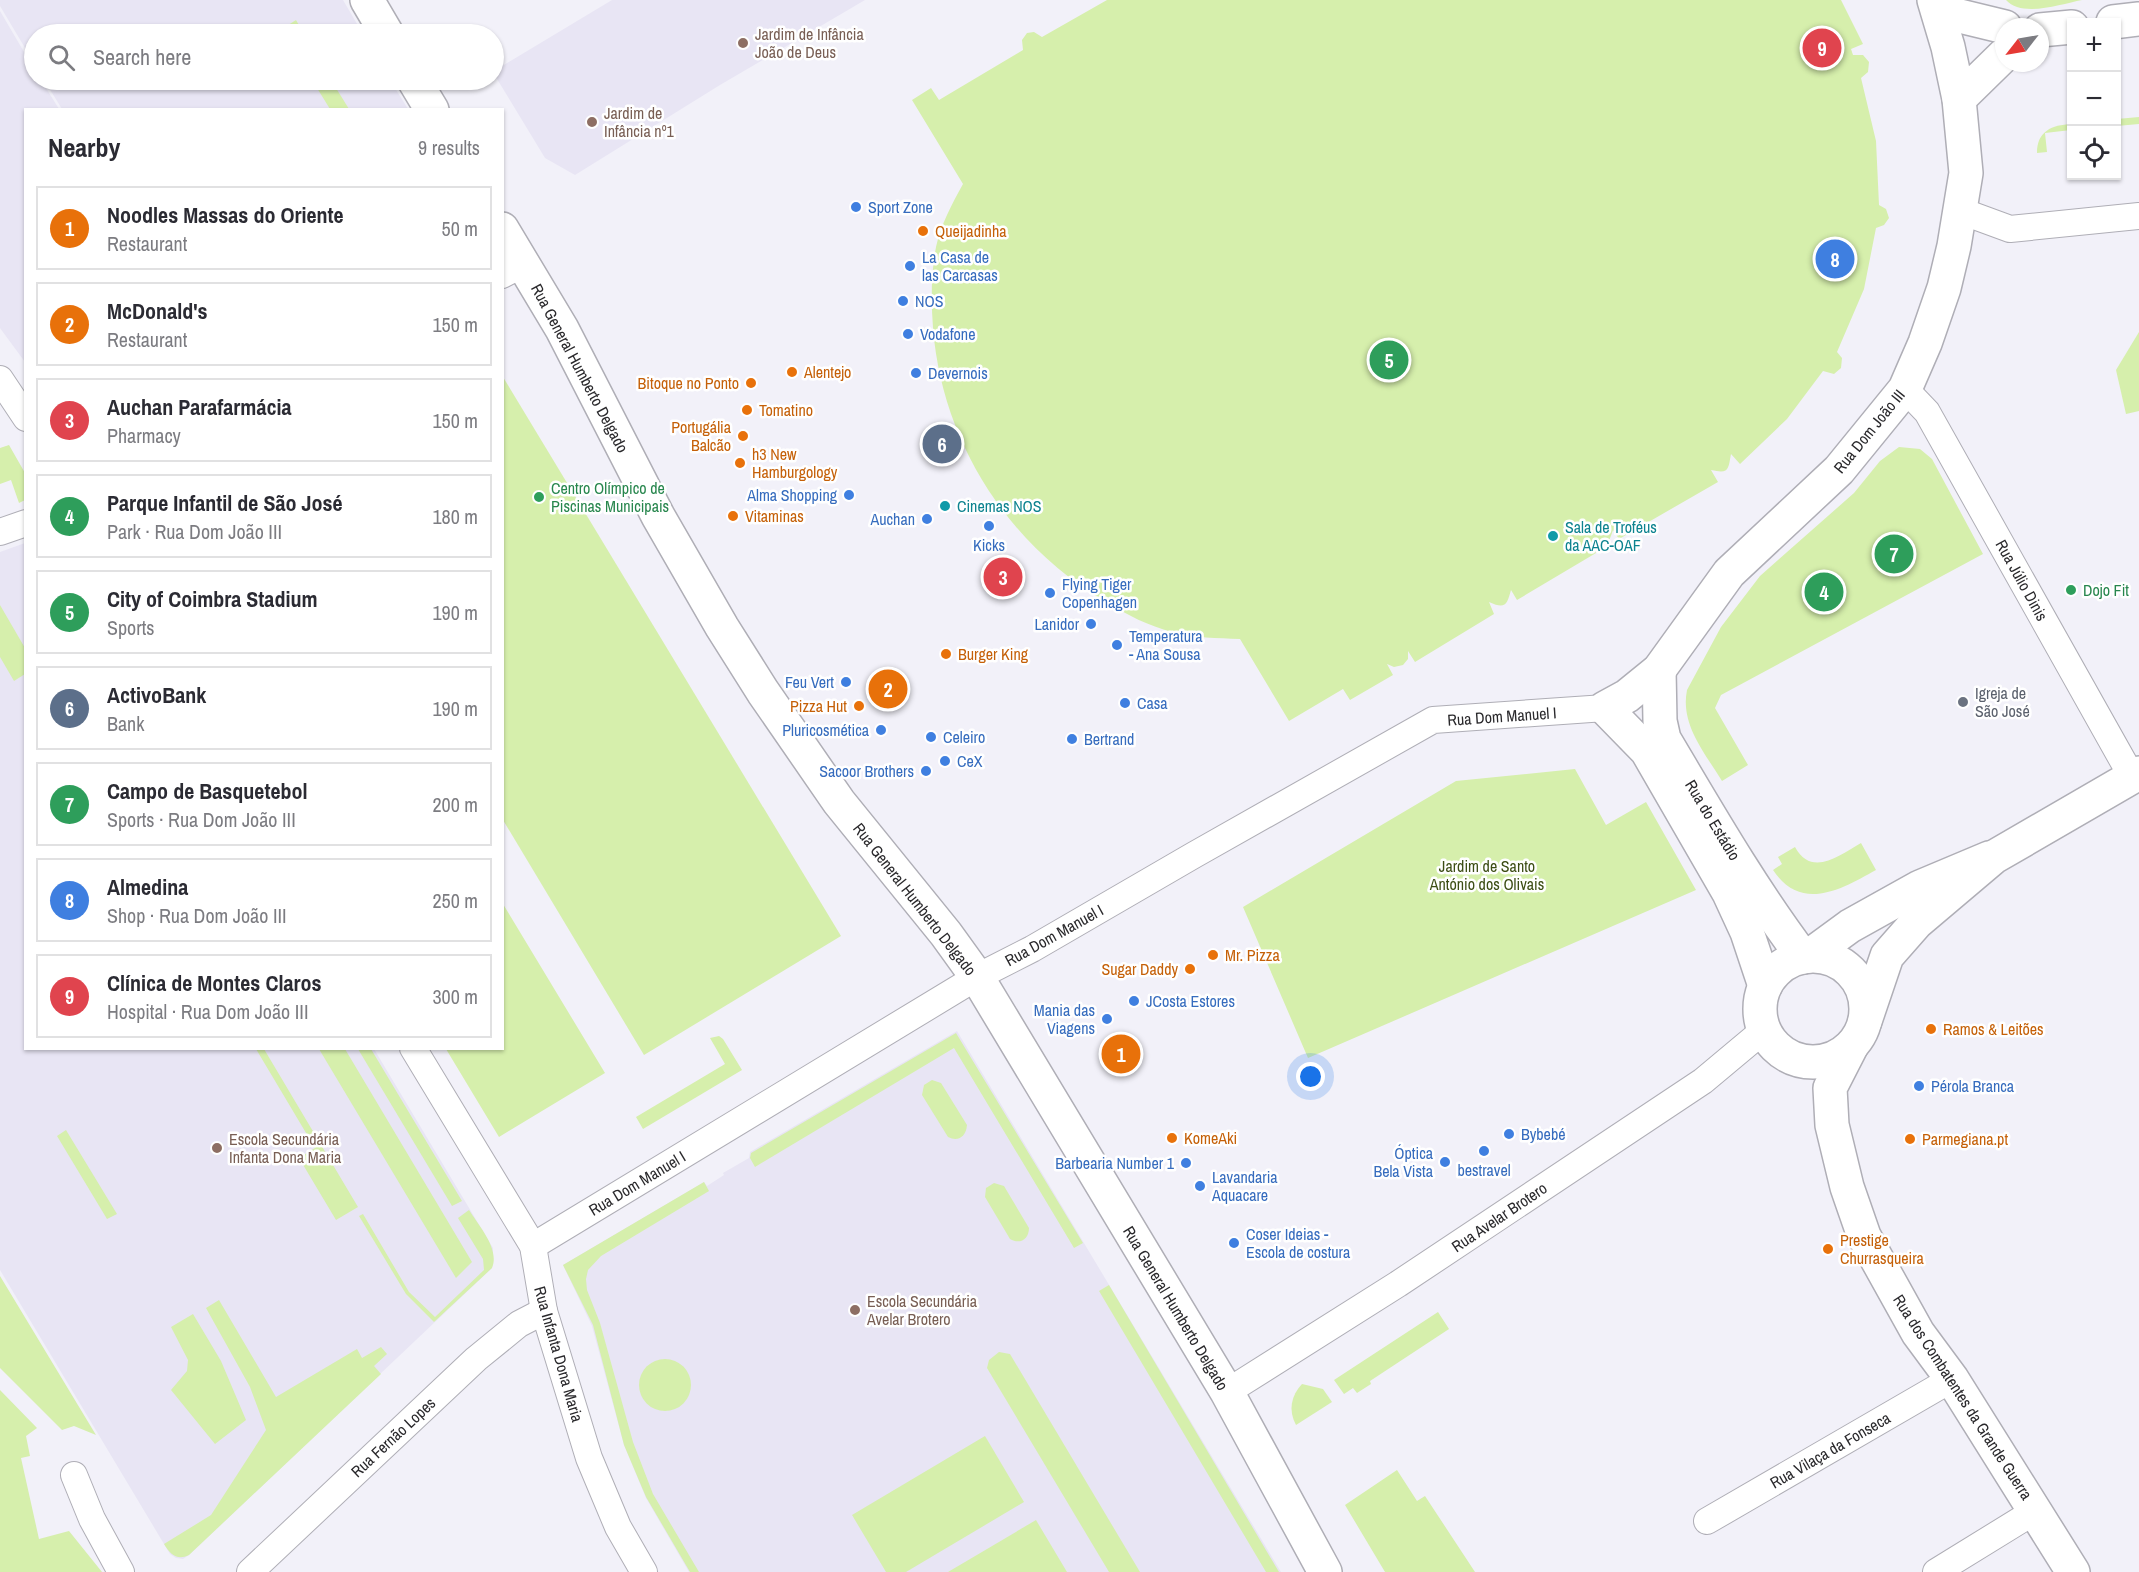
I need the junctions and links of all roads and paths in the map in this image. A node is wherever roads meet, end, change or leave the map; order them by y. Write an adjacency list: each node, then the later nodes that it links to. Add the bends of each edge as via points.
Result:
1 (367, 0): 5 (main road)
2 (1937, 6): 6 (main road); 11 (main road, Rua Dom João III)
3 (2139, 19): 4 (main road)
4 (2121, 21)
5 (381, 24)
6 (1995, 24)
7 (2067, 27): 8 (main road)
8 (2049, 29)
9 (1995, 64): 11 (main road)
10 (420, 90): 12 (main road)
11 (1959, 99): 13 (main road, Rua Dom João III, via 1966,173)
12 (431, 108)
13 (1961, 211): 14 (street, via 2010,230); 18 (main road, Rua Dom João III, via 1944,288)
14 (2139, 216)
15 (504, 236): 16 (main road, Rua General Humberto Delgado)
16 (513, 270): 27 (main road, Rua General Humberto Delgado, via 562,329 663,525 757,682 839,802)
17 (0, 379): 19 (street)
18 (1905, 389): 22 (main road, Rua Dom João III, via 1839,470 1729,573); 24 (street, Rua Júlio Dinis, via 1927,412)
19 (24, 415)
20 (24, 525): 21 (street)
21 (0, 532)
22 (1659, 670): 23 (main road, Rua Dom João III); 26 (main road, Rua do Estádio, via 1659,721 1664,739 1773,916)
23 (1605, 708): 27 (street, Rua Dom Manuel I, via 1433,720); 28 (main road, Rua do Estádio, via 1647,751 1729,893)
24 (2136, 775): 25 (main road, Rua dos Combatentes da Grande Guerra)
25 (1994, 856): 26 (main road, Rua dos Combatentes da Grande Guerra, via 1920,887); 30 (main road, Rua dos Combatentes da Grande Guerra, via 1916,923 1887,956)
26 (1806, 956): 28 (main road, via 1787,962); 30 (main road, via 1826,957 1853,974 1866,1004)
27 (977, 977): 32 (street, Rua Dom Manuel I); 35 (main road, Rua General Humberto Delgado)
28 (1765, 986): 29 (main road, via 1760,1001)
29 (1764, 1030): 30 (main road, via 1772,1044 1785,1054 1815,1063 1830,1060); 35 (street, Rua Avelar Brotero, via 1703,1081 1398,1284)
30 (1858, 1034): 34 (main road, Rua dos Combatentes da Grande Guerra, via 1830,1088 1832,1125 1847,1187 1864,1236 1918,1333)
31 (414, 1050): 32 (street, Rua Infanta Dona Maria)
32 (533, 1246): 33 (street, Rua Infanta Dona Maria)
33 (544, 1311): 40 (street, Rua Fernão Lopes, via 519,1324 476,1359); 41 (street, Rua Infanta Dona Maria, via 589,1458 618,1527)
34 (1953, 1379): 37 (main road, Rua dos Combatentes da Grande Guerra); 38 (street, Rua Vilaça da Fonseca)
35 (1227, 1392): 42 (main road, Rua General Humberto Delgado)
36 (74, 1475): 39 (street, via 92,1519)
37 (2035, 1510): 43 (street); 44 (main road, Rua dos Combatentes da Grande Guerra)
38 (1707, 1521)
39 (122, 1572)
40 (250, 1572)
41 (644, 1572)
42 (1325, 1572)
43 (1936, 1572)
44 (2073, 1572)

